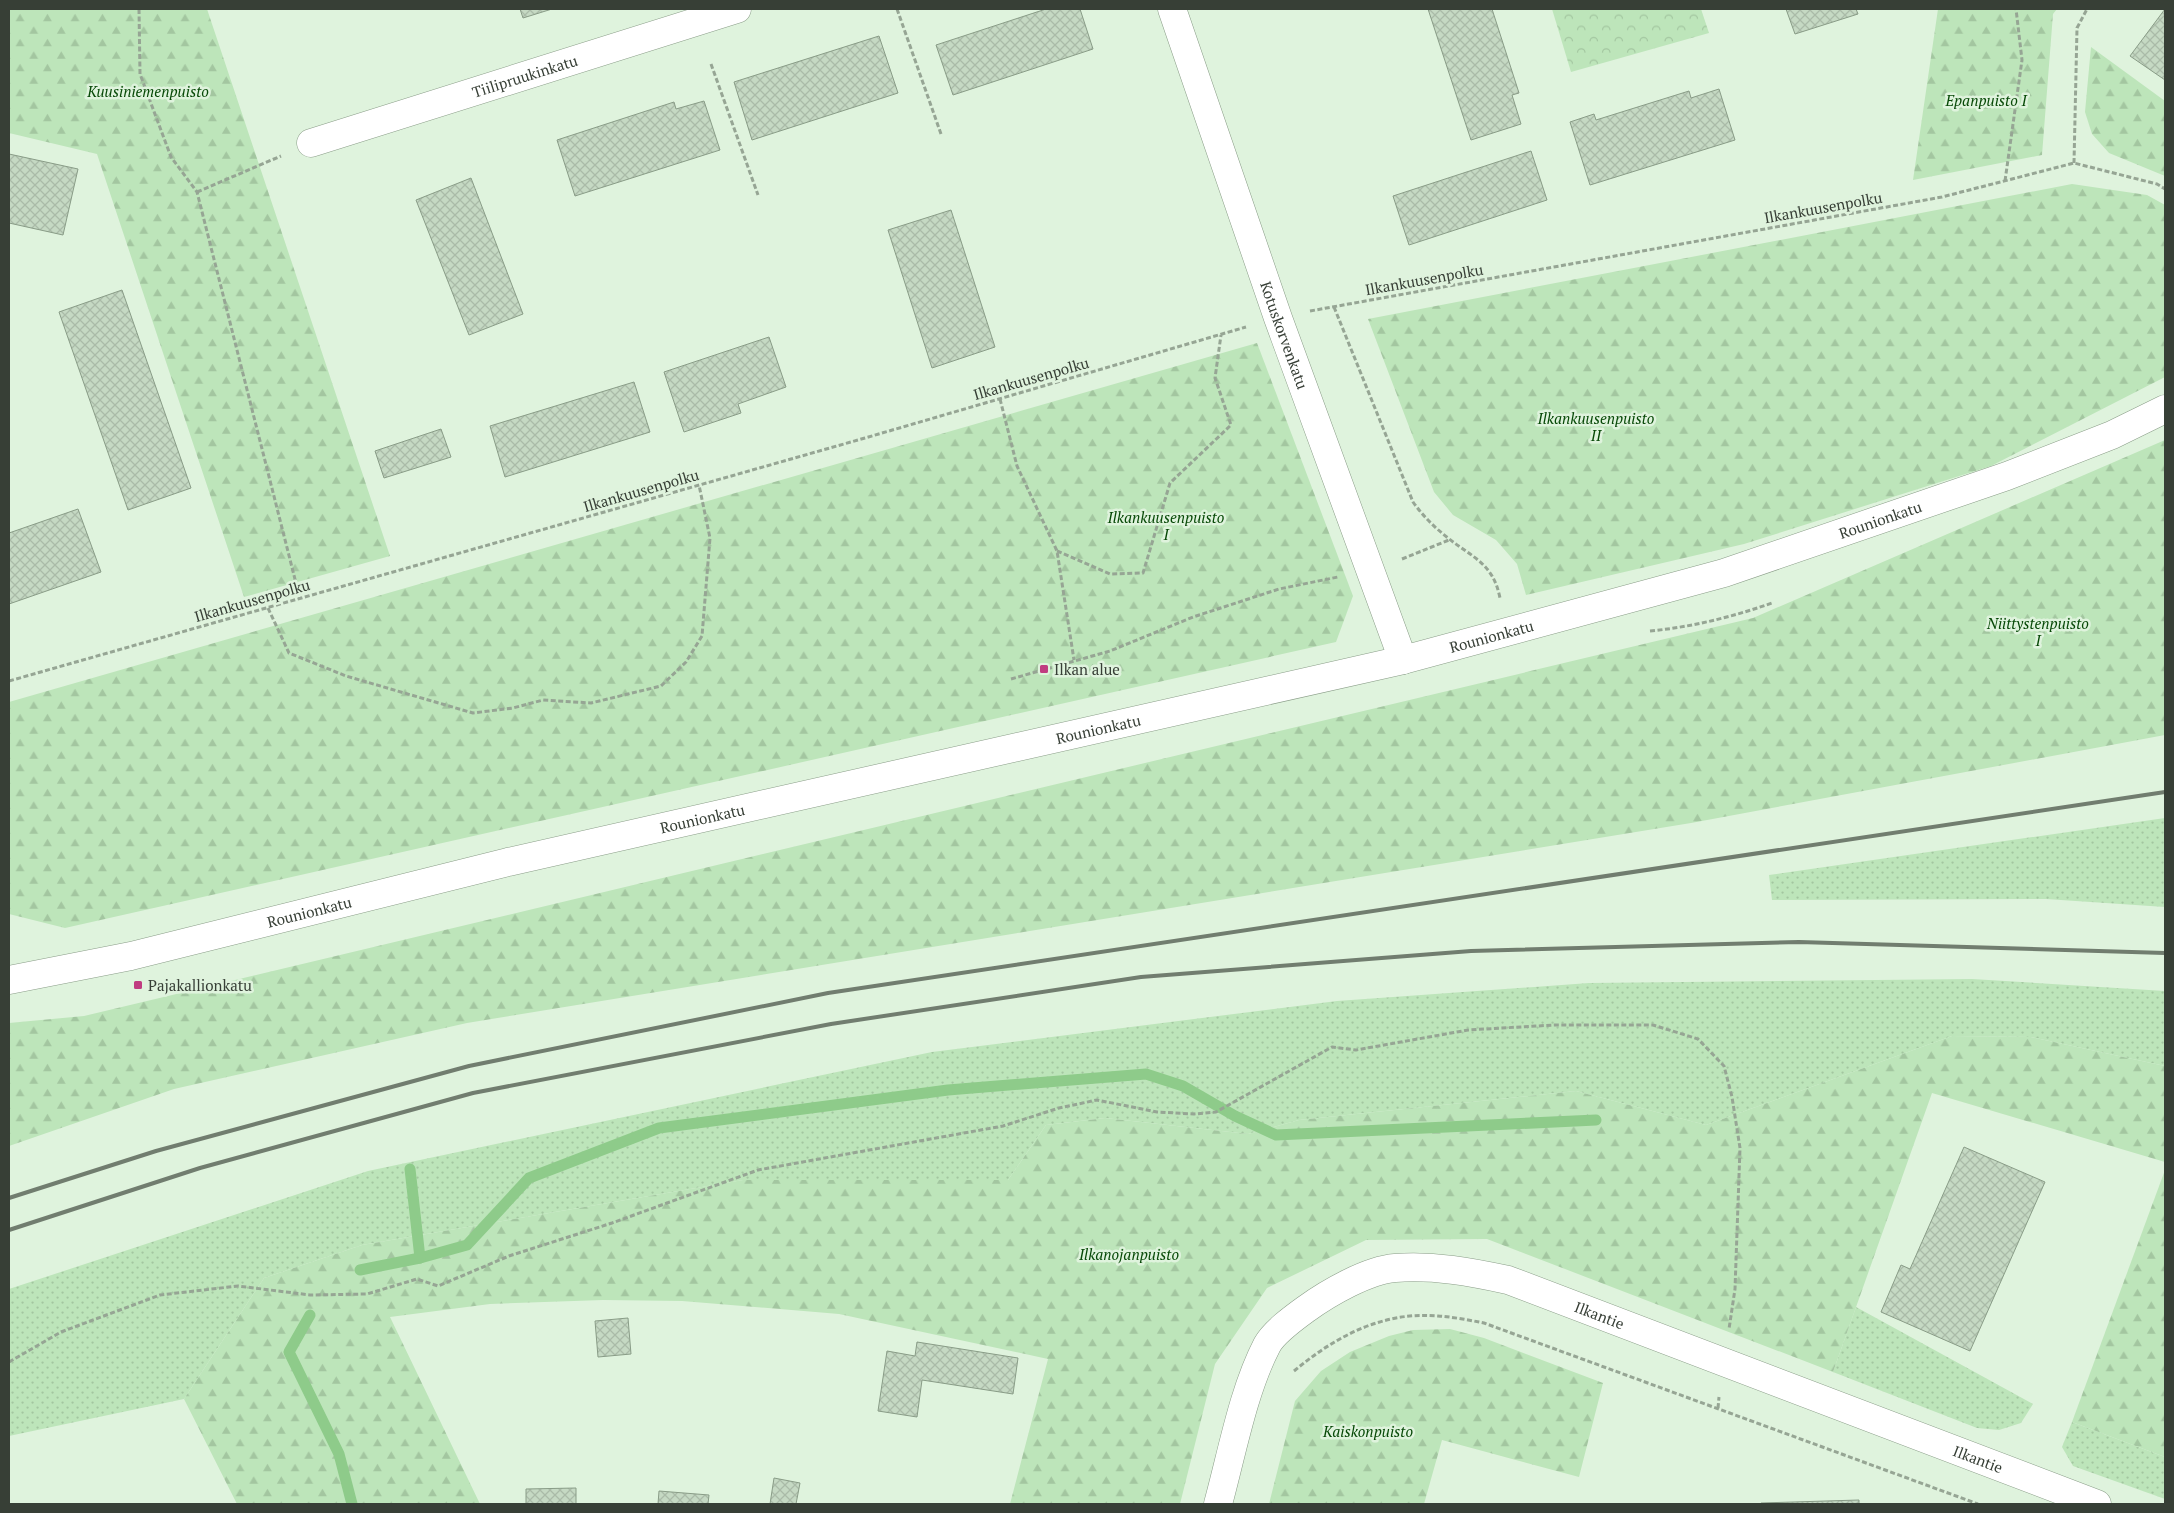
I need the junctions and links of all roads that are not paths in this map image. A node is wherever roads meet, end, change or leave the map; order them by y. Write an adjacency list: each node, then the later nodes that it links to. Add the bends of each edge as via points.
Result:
1 (737, 9): 3 (main road, Tiilipruukinkatu)
2 (1172, 9): 5 (main road, Kotuskorvenkatu, via 1278,318)
3 (311, 143)
4 (2165, 409): 5 (main road, Rounionkatu, via 2112,435 2006,476 1724,573)
5 (1403, 660): 6 (main road, Rounionkatu, via 508,862 131,956)
6 (9, 980)
7 (1218, 1504): 8 (main road, Ilkantie, via 1254,1375 1269,1342 1322,1298 1354,1281 1394,1268 1461,1270 1508,1280)
8 (2097, 1504)

